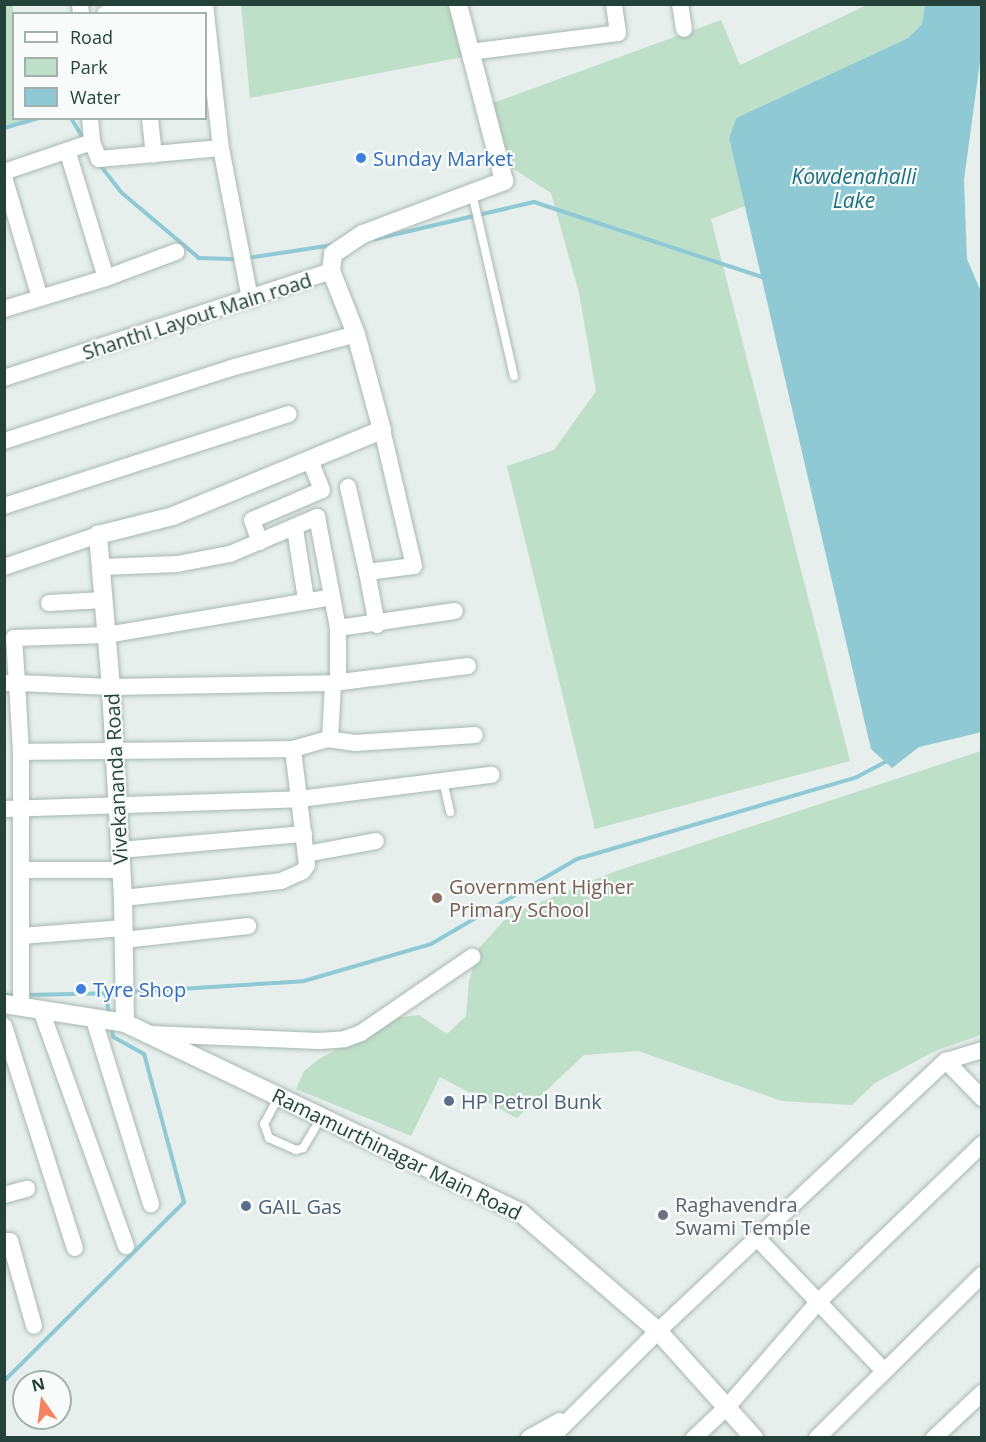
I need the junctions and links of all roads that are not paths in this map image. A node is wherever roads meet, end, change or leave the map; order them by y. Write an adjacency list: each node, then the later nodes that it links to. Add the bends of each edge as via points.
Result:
1 (196, 4): 5 (street)
2 (458, 4): 9 (street, Shanthi Layout Main road)
3 (614, 4): 9 (street, via 618,33)
4 (680, 4): 8 (street)
5 (140, 9): 6 (street)
6 (119, 12)
7 (207, 22): 13 (street)
8 (684, 30)
9 (470, 52): 17 (street, Shanthi Layout Main road, via 504,181)
10 (90, 120): 12 (street)
11 (150, 120): 15 (street)
12 (92, 142): 14 (street); 15 (street, via 99,159)
13 (221, 148): 15 (street); 22 (street)
14 (68, 153): 16 (street); 20 (street)
15 (154, 154)
16 (4, 174): 21 (street)
17 (472, 193): 19 (street, Shanthi Layout Main road, via 363,234 333,254); 25 (lane)
18 (176, 252): 20 (street)
19 (331, 271): 22 (street, Shanthi Layout Main road); 24 (street)
20 (106, 278): 21 (street)
21 (40, 298): 23 (street)
22 (250, 299): 26 (street, Shanthi Layout Main road)
23 (4, 309)
24 (356, 334): 28 (street); 29 (street, via 231,368)
25 (514, 376)
26 (4, 378)
27 (288, 414): 32 (street)
28 (382, 430): 30 (street); 38 (street, via 414,566)
29 (4, 441)
30 (310, 460): 34 (street, via 173,516); 35 (street, via 322,490 252,520)
31 (348, 487): 38 (street)
32 (4, 506)
33 (295, 529): 35 (street); 39 (street, via 317,517); 40 (street)
34 (98, 535): 36 (street); 37 (street, Vivekananda Road)
35 (260, 542): 37 (street, via 230,554 177,564)
36 (4, 567)
37 (103, 567): 41 (street, Vivekananda Road)
38 (367, 572): 44 (street)
39 (332, 597): 40 (street); 45 (street)
40 (306, 599): 46 (street)
41 (104, 600): 42 (street); 46 (street, Vivekananda Road)
42 (49, 603)
43 (455, 611): 44 (street)
44 (377, 625): 45 (street)
45 (338, 628): 49 (street)
46 (106, 635): 48 (street, via 14,638); 50 (street, Vivekananda Road)
47 (468, 666): 49 (street)
48 (11, 683): 50 (street); 55 (street)
49 (336, 683): 50 (street); 52 (street)
50 (111, 687): 53 (street, Vivekananda Road)
51 (476, 735): 52 (street, via 355,743)
52 (330, 739): 54 (street)
53 (114, 749): 54 (street); 55 (street); 59 (street, Vivekananda Road)
54 (293, 749): 58 (street)
55 (21, 752): 60 (street)
56 (491, 775): 57 (street)
57 (443, 781): 58 (street); 61 (lane)
58 (300, 799): 59 (street); 62 (street)
59 (116, 807): 60 (street); 64 (street, Vivekananda Road)
60 (12, 808): 66 (street)
61 (450, 812)
62 (304, 834): 64 (street); 65 (street)
63 (376, 841): 65 (street)
64 (120, 850): 67 (street, Vivekananda Road)
65 (306, 854): 68 (street, via 303,871 280,881)
66 (21, 870): 67 (street); 71 (street)
67 (120, 870): 68 (street, Vivekananda Road)
68 (123, 898): 70 (street, Vivekananda Road)
69 (248, 926): 70 (street)
70 (124, 934): 71 (street); 76 (street, Vivekananda Road)
71 (21, 936): 73 (street)
72 (472, 957): 78 (street, via 361,1033 345,1039)
73 (15, 1000): 74 (street, Ramamurthinagar Main Road)
74 (41, 1010): 75 (street, Ramamurthinagar Main Road); 90 (street)
75 (94, 1020): 76 (street, Ramamurthinagar Main Road); 87 (street)
76 (125, 1023): 78 (street, Ramamurthinagar Main Road)
77 (4, 1026): 91 (street)
78 (150, 1034): 81 (street, Ramamurthinagar Main Road)
79 (981, 1050): 80 (street)
80 (946, 1061): 82 (street); 88 (street)
81 (279, 1095): 83 (street, Ramamurthinagar Main Road); 83 (lane, via 264,1125 269,1138 296,1150 303,1148)
82 (981, 1098)
83 (322, 1116): 95 (street, Ramamurthinagar Main Road, via 520,1212)
84 (981, 1144): 93 (street)
85 (27, 1189): 86 (street)
86 (4, 1195)
87 (151, 1204)
88 (758, 1239): 93 (street); 95 (street)
89 (4, 1241): 94 (street, via 10,1241)
90 (126, 1246)
91 (75, 1248)
92 (981, 1275): 96 (street)
93 (818, 1302): 96 (street); 98 (street)
94 (34, 1326)
95 (658, 1331): 98 (street, Ramamurthinagar Main Road); 99 (street)
96 (883, 1370): 104 (street)
97 (981, 1393): 105 (street)
98 (728, 1406): 102 (street); 103 (street, Ramamurthinagar Main Road)
99 (580, 1410): 100 (street); 101 (street)
100 (529, 1437)
101 (551, 1437)
102 (694, 1437)
103 (754, 1437)
104 (817, 1437)
105 (934, 1437)

